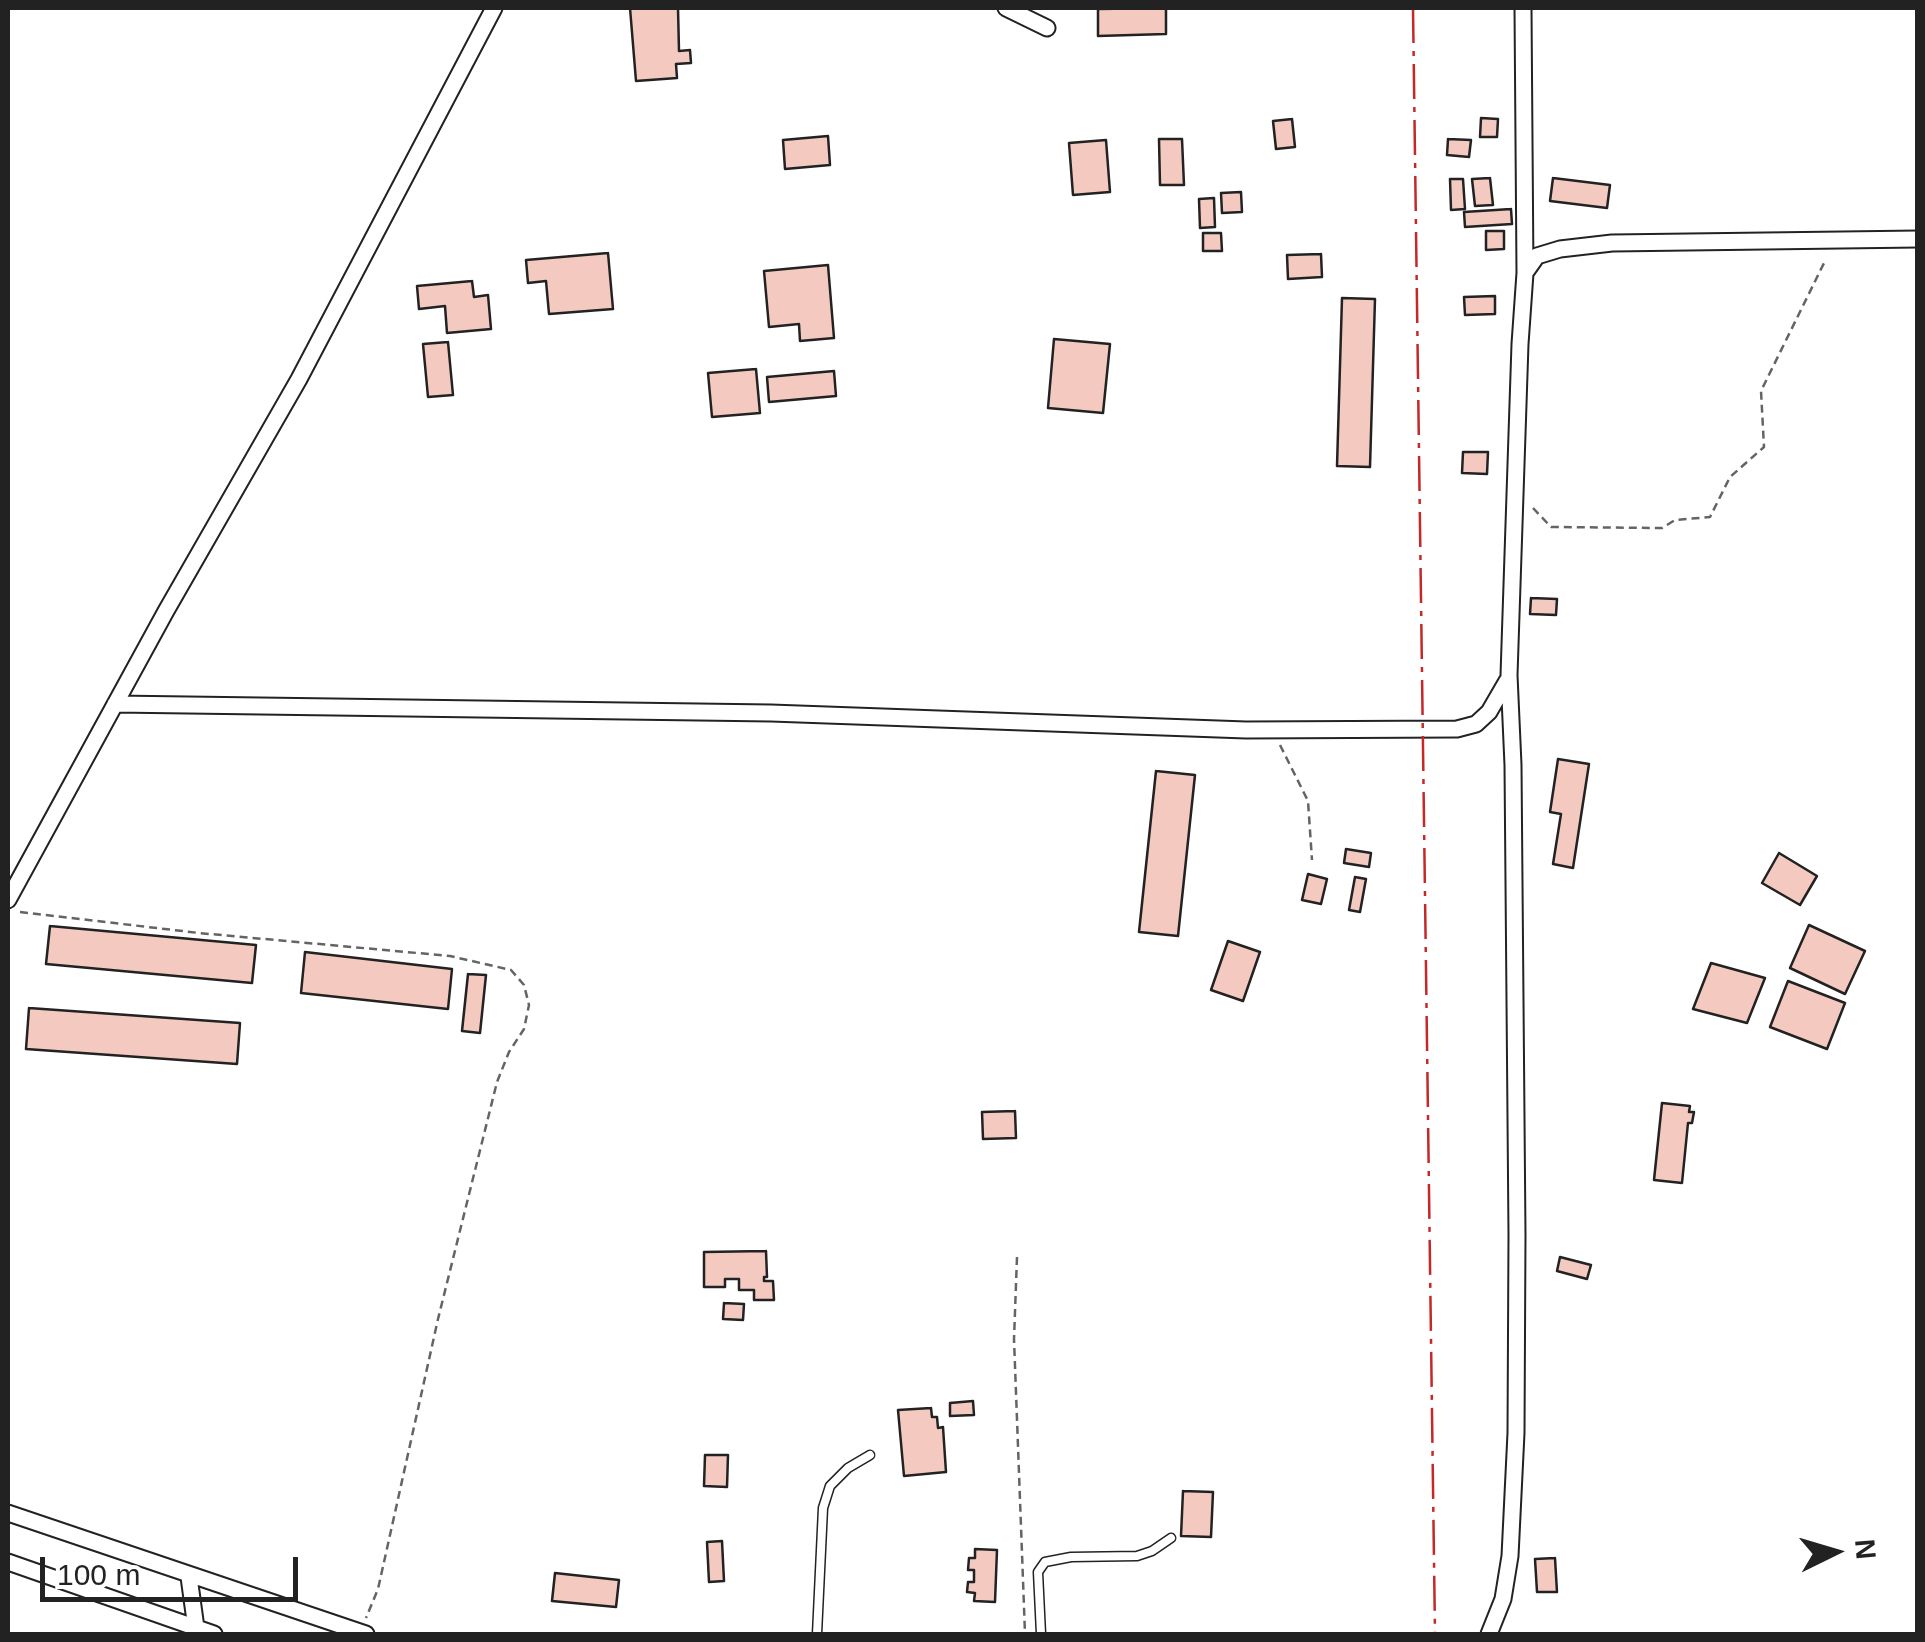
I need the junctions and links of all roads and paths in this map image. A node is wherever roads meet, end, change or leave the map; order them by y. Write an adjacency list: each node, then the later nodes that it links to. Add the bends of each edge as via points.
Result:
1 (494, 8): 10 (street, via 299,378)
2 (1006, 8): 4 (street)
3 (1522, 8): 7 (street)
4 (1047, 28)
5 (1918, 239): 6 (street)
6 (1835, 240): 7 (street, via 1560,248 1537,256); 8 (path, via 1761,391 1764,447 1730,477 1710,517 1662,528 1551,527)
7 (1525, 273): 8 (street)
8 (1514, 490): 9 (street)
9 (1509, 675): 11 (street, via 1490,712 1457,729); 27 (street, via 1516,1432 1510,1556)
10 (115, 704): 11 (street, via 753,712); 13 (street)
11 (1273, 730): 12 (path, via 1308,801)
12 (1312, 860)
13 (8, 900)
14 (8, 910): 23 (path, via 450,956 511,970 524,985 524,1029 497,1082)
15 (1016, 1257): 25 (path)
16 (870, 1455): 24 (lane, via 830,1486 822,1508)
17 (8, 1513): 20 (street)
18 (1170, 1538): 26 (lane, via 1137,1556 1045,1562 1038,1572)
19 (8, 1562): 21 (street)
20 (189, 1576): 21 (street); 23 (street)
21 (196, 1628): 22 (street)
22 (214, 1634)
23 (365, 1634)
24 (817, 1634)
25 (1025, 1634)
26 (1041, 1634)
27 (1490, 1634)

